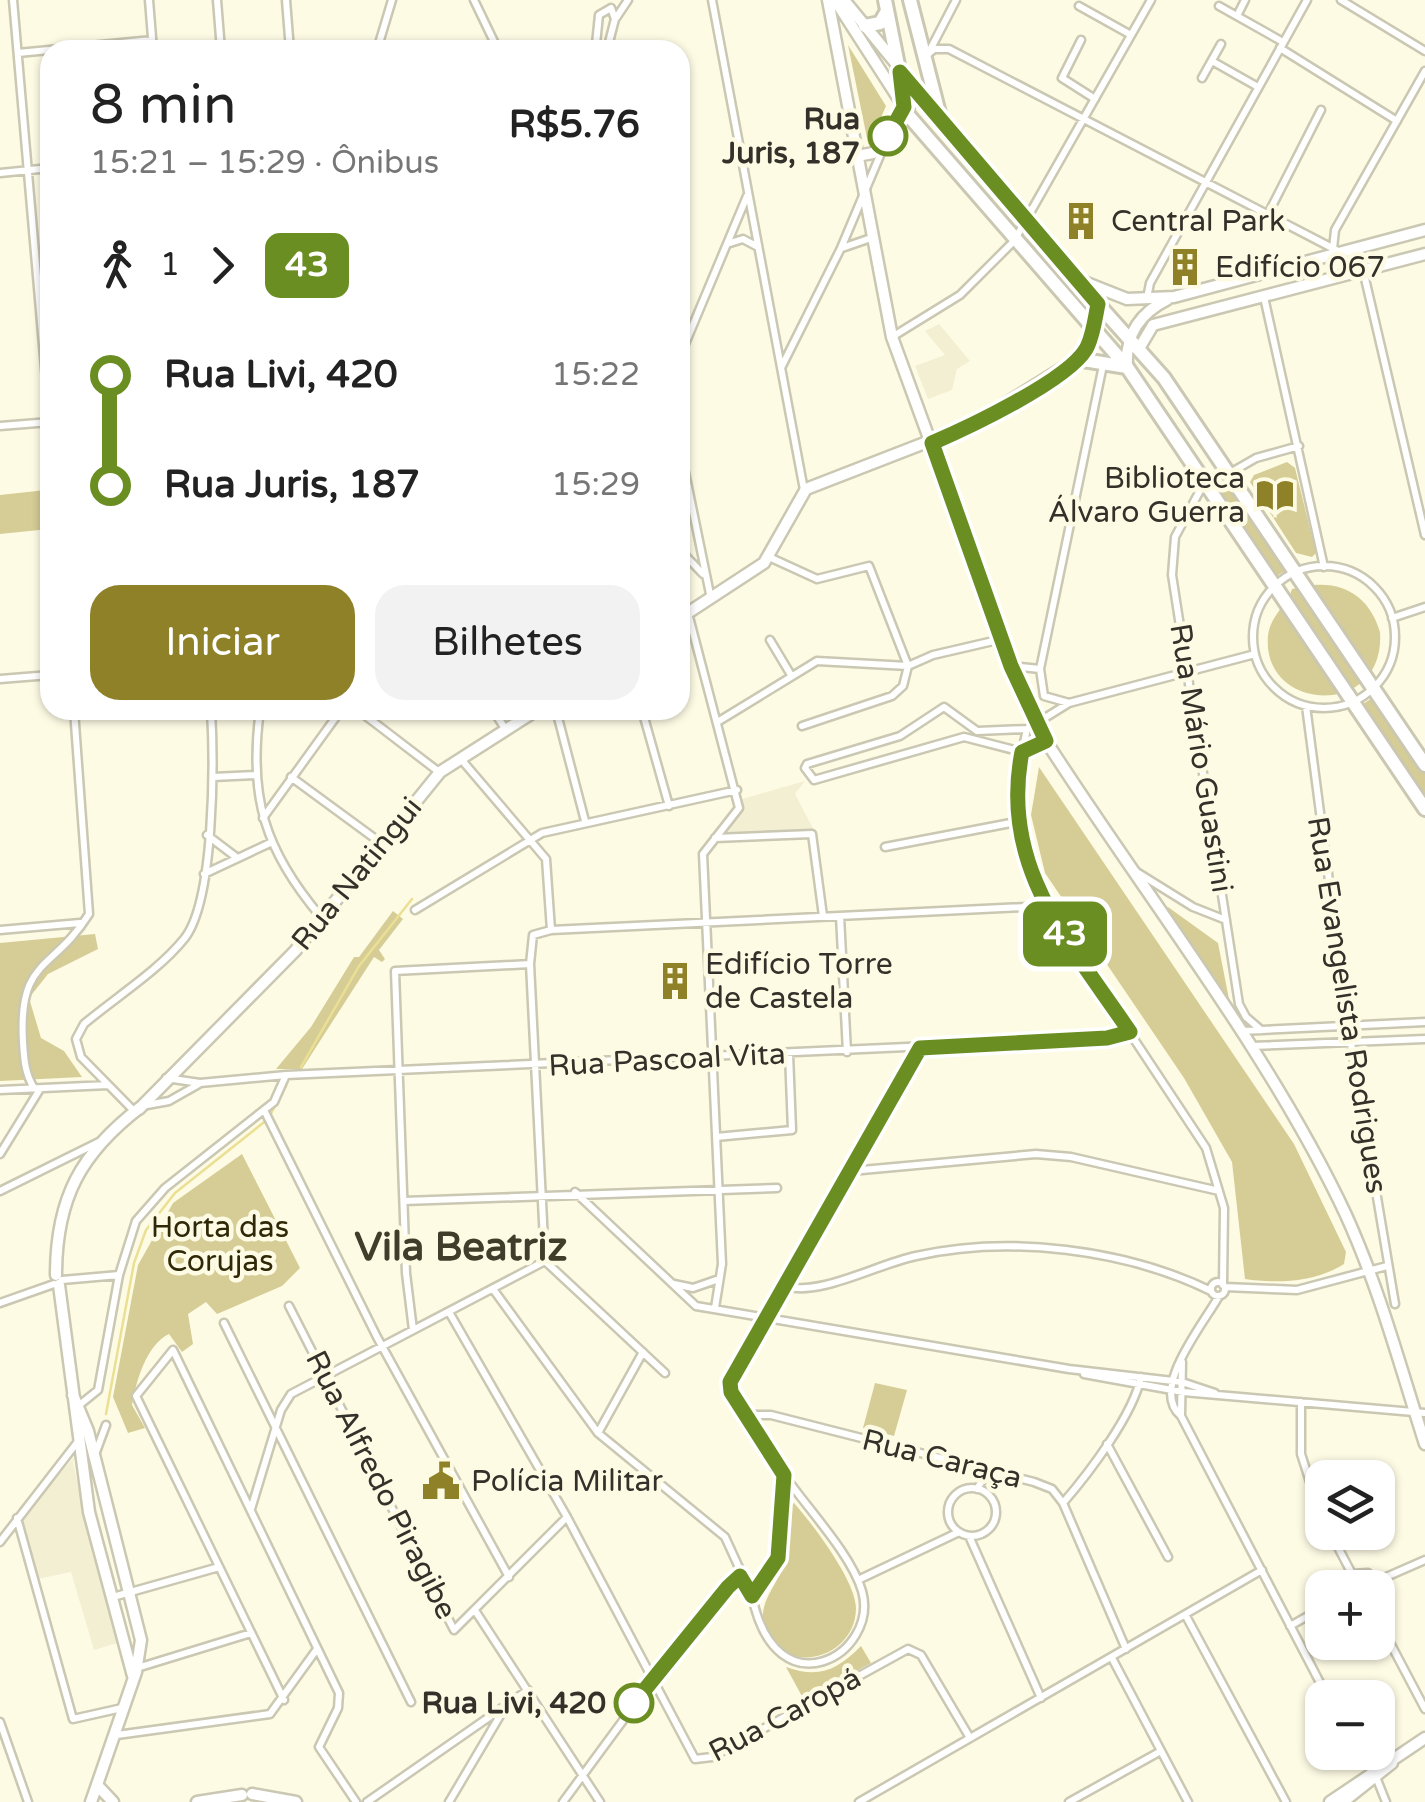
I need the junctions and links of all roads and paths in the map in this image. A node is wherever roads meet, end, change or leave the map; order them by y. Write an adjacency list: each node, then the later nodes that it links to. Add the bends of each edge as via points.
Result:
1 (13, 0): 41 (street)
2 (148, 0): 27 (street)
3 (217, 0): 28 (street)
4 (286, 0): 29 (street)
5 (392, 0): 30 (street)
6 (474, 0): 31 (street)
7 (625, 0): 20 (street); 22 (street)
8 (712, 0): 61 (street)
9 (832, 0): 49 (street); 55 (street)
10 (844, 0): 23 (street)
11 (910, 0): 42 (highway)
12 (956, 0): 24 (street)
13 (1151, 0): 25 (street)
14 (1245, 0): 21 (street)
15 (1307, 0): 37 (street)
16 (1341, 0): 40 (street)
17 (886, 6): 23 (highway, via 880,23); 45 (highway)
18 (1079, 6): 25 (street)
19 (1219, 6): 21 (street)
20 (611, 8): 22 (street); 32 (street, via 599,15)
21 (1236, 16): 37 (street)
22 (616, 18): 26 (street)
23 (865, 26): 45 (street)
24 (940, 29): 38 (street); 42 (street)
25 (1131, 34): 48 (street)
26 (610, 37): 33 (street); 34 (street)
27 (152, 40)
28 (221, 40)
29 (289, 40)
30 (380, 40)
31 (493, 40)
32 (601, 40)
33 (607, 40)
34 (611, 40)
35 (1081, 40): 48 (street, via 1062,78)
36 (1221, 44): 43 (street)
37 (1282, 45): 47 (street); 53 (street)
38 (949, 50): 42 (street); 52 (street)
39 (40, 51): 41 (street)
40 (1425, 51)
41 (18, 53): 57 (street)
42 (926, 58): 51 (highway)
43 (1212, 61): 46 (street); 47 (street)
44 (1425, 70): 53 (street)
45 (900, 72): 49 (highway); 51 (street)
46 (1202, 78)
47 (1258, 87): 59 (street)
48 (1095, 99): 52 (street)
49 (904, 107): 54 (street); 67 (highway)
50 (1321, 110): 62 (street)
51 (940, 117): 63 (highway)
52 (1084, 119): 59 (street); 63 (street)
53 (1396, 121): 64 (street)
54 (888, 136): 55 (street, via 873,153); 60 (street)
55 (857, 156): 60 (street)
56 (40, 169): 57 (street)
57 (28, 170): 58 (street); 82 (street)
58 (0, 173)
59 (1206, 181): 62 (street); 80 (street)
60 (862, 192): 68 (street); 71 (street)
61 (748, 194): 69 (street); 70 (street)
62 (1268, 214): 66 (street)
63 (1026, 222): 67 (street); 76 (highway)
64 (1335, 230): 66 (street); 72 (street)
65 (1425, 230): 72 (street)
66 (1312, 236): 72 (street)
67 (1014, 241): 83 (highway); 85 (street, via 972,286)
68 (867, 243): 71 (street); 85 (street)
69 (728, 244): 70 (street, via 743,239); 84 (street)
70 (758, 247): 88 (street)
71 (841, 248): 88 (street)
72 (1336, 250): 74 (street)
73 (1425, 254): 75 (street)
74 (1316, 258): 77 (street); 78 (street)
75 (1363, 270): 77 (street); 100 (street)
76 (1074, 278): 80 (street, via 1118,298); 81 (highway)
77 (1322, 281): 79 (street)
78 (1174, 297): 80 (street); 86 (street, via 1144,312)
79 (1264, 297): 86 (street, via 1153,325); 95 (street)
80 (1147, 299)
81 (1098, 304): 83 (street); 86 (highway)
82 (40, 308)
83 (1092, 328): 87 (street); 89 (highway)
84 (690, 333)
85 (892, 337): 94 (street)
86 (1136, 342): 89 (street); 96 (highway)
87 (1077, 360): 89 (highway); 94 (street, via 1005,408)
88 (782, 367): 98 (street)
89 (1127, 367): 91 (highway)
90 (1102, 370): 117 (street)
91 (1155, 409): 96 (highway, via 1208,477); 97 (highway)
92 (40, 424): 93 (street)
93 (0, 426)
94 (932, 443): 98 (street); 112 (street)
95 (1299, 446): 96 (street, via 1264,454); 103 (street)
96 (1229, 474): 104 (highway)
97 (1204, 484): 106 (highway); 118 (street, Rua Mário Guastini, via 1172,551)
98 (804, 492): 101 (street)
99 (690, 500): 105 (street)
100 (1425, 535)
101 (769, 557): 107 (street); 115 (street, via 817,579 869,566)
102 (690, 560): 105 (street)
103 (1324, 566): 104 (street); 110 (street, via 1364,579)
104 (1298, 572): 106 (street); 122 (highway)
105 (704, 574): 107 (street)
106 (1275, 586): 114 (street, via 1258,610); 123 (highway)
107 (711, 599): 109 (street)
108 (1424, 608): 110 (street)
109 (690, 611)
110 (1392, 618): 122 (street, via 1391,659)
111 (690, 633): 135 (street)
112 (1002, 639): 115 (street); 116 (street)
113 (770, 640): 119 (street)
114 (1255, 654): 118 (street); 125 (street, via 1279,692)
115 (908, 666): 119 (street, via 829,658); 136 (street, via 892,696)
116 (1011, 666): 117 (street); 137 (street)
117 (1040, 668): 124 (street, via 1044,696)
118 (1190, 672): 124 (street); 169 (street, Rua Mário Guastini)
119 (791, 675): 135 (street)
120 (40, 676): 121 (street)
121 (0, 679)
122 (1373, 688): 123 (street); 144 (highway)
123 (1353, 702): 125 (street); 151 (highway)
124 (1069, 703): 137 (street)
125 (1306, 706): 176 (street, Rua Evangelista Rodrigues)
126 (75, 720): 171 (street, via 88,873 89,914)
127 (210, 720): 148 (street)
128 (259, 720): 146 (street)
129 (333, 720): 147 (street)
130 (371, 720): 145 (street)
131 (500, 720): 138 (street)
132 (522, 720): 138 (street, Rua Natingui)
133 (559, 720): 153 (street)
134 (645, 720): 150 (street)
135 (719, 721): 149 (street)
136 (802, 726)
137 (1032, 726): 139 (street, via 977,732 944,707); 140 (street); 141 (street)
138 (506, 730): 143 (street, Rua Natingui)
139 (900, 736): 142 (street); 142 (street, via 805,768 814,780)
140 (1046, 741): 141 (street); 162 (street)
141 (1022, 752): 142 (street, via 968,736); 154 (street)
142 (906, 753)
143 (460, 758): 145 (street, Rua Natingui); 157 (street)
144 (1425, 765)
145 (440, 772): 159 (street, Rua Natingui)
146 (255, 776): 148 (street); 152 (street)
147 (290, 776): 152 (street); 159 (street)
148 (213, 777): 155 (street)
149 (737, 790): 150 (street); 156 (street, via 738,811)
150 (669, 806): 153 (street)
151 (1425, 809)
152 (263, 819): 158 (street)
153 (585, 821): 157 (street)
154 (1016, 822): 160 (street); 164 (street)
155 (207, 836): 161 (street); 163 (street)
156 (715, 838): 166 (street, via 812,834); 170 (street, via 703,854)
157 (531, 841): 165 (street); 173 (street, via 548,870)
158 (270, 843): 161 (street); 168 (street)
159 (382, 844): 168 (street, Rua Natingui)
160 (885, 847)
161 (236, 857): 163 (street)
162 (1130, 868): 169 (street); 178 (street)
163 (204, 874): 192 (street, via 197,917 185,938 79,1030 78,1052)
164 (1046, 906): 167 (street); 179 (street)
165 (415, 910)
166 (823, 916): 167 (street); 170 (street)
167 (840, 916): 184 (street)
168 (322, 918): 189 (street, Rua Natingui)
169 (1226, 920): 177 (street, Rua Mário Guastini, via 1239,1004)
170 (707, 922): 173 (street); 186 (street)
171 (82, 923): 172 (street); 193 (street, via 30,978 21,1006 27,1078)
172 (0, 930)
173 (551, 930): 174 (street, via 532,938)
174 (530, 964): 187 (street); 188 (street, via 395,972)
175 (1425, 1022): 176 (street)
176 (1348, 1025): 177 (street); 181 (street, Rua Evangelista Rodrigues)
177 (1261, 1030): 178 (street)
178 (1238, 1031): 182 (street)
179 (1130, 1032): 183 (street, Rua Pascoal Vita); 204 (street, via 1194,1127)
180 (1425, 1039): 181 (street)
181 (1351, 1042): 182 (street); 211 (street, Rua Evangelista Rodrigues)
182 (1250, 1046): 212 (street, via 1324,1171)
183 (920, 1048): 184 (street, Rua Pascoal Vita); 200 (street)
184 (847, 1052): 185 (street, Rua Pascoal Vita)
185 (789, 1054): 186 (street, Rua Pascoal Vita); 197 (street, via 792,1130)
186 (712, 1057): 187 (street, Rua Pascoal Vita); 197 (street)
187 (534, 1066): 188 (street, Rua Pascoal Vita); 207 (street)
188 (398, 1071): 190 (street, Rua Pascoal Vita); 208 (street)
189 (172, 1074): 191 (street, Rua Pascoal Vita); 195 (street, Rua Natingui)
190 (286, 1075): 191 (street, Rua Pascoal Vita); 196 (street)
191 (202, 1083): 195 (street, Rua Pascoal Vita)
192 (109, 1085): 193 (street); 195 (street)
193 (37, 1088): 194 (street); 199 (street)
194 (0, 1090)
195 (140, 1107): 198 (street, Rua Natingui)
196 (266, 1113): 213 (street, via 208,1151 148,1204); 228 (street)
197 (716, 1137): 201 (street)
198 (110, 1138): 203 (street); 215 (street, Rua Natingui, via 62,1204)
199 (0, 1154)
200 (851, 1171): 204 (street, via 1036,1154); 217 (street)
201 (716, 1188): 202 (street); 206 (street); 214 (street)
202 (778, 1188)
203 (0, 1190)
204 (1219, 1191): 219 (street, via 1226,1232)
205 (576, 1192): 206 (street); 207 (street); 209 (street)
206 (604, 1192): 209 (street)
207 (539, 1194): 208 (street); 210 (street)
208 (404, 1201): 227 (street)
209 (596, 1211): 216 (street)
210 (544, 1261): 218 (street); 229 (street)
211 (1387, 1266): 212 (street); 221 (street, Rua Evangelista Rodrigues)
212 (1369, 1270): 219 (street, via 1297,1290); 242 (street)
213 (119, 1275): 215 (street); 241 (street, via 98,1390)
214 (720, 1279): 216 (street, via 694,1288); 223 (street)
215 (56, 1280): 220 (street); 241 (street, Rua Natingui)
216 (672, 1284): 223 (street, via 688,1301)
217 (784, 1286): 219 (street, via 811,1290 911,1257 999,1247 1104,1258); 225 (street)
218 (494, 1289): 224 (street); 247 (street)
219 (1218, 1289): 230 (street)
220 (0, 1303)
221 (1395, 1304)
222 (289, 1306): 233 (street, Rua Alfredo Piragibe)
223 (715, 1308): 225 (street)
224 (448, 1312): 227 (street); 257 (street, Rua Caropá)
225 (765, 1316): 231 (street); 243 (street, via 729,1387)
226 (224, 1323): 246 (street)
227 (413, 1330): 228 (street)
228 (382, 1346): 233 (street); 268 (street)
229 (643, 1352): 232 (street); 247 (street)
230 (1182, 1361): 235 (street); 236 (street)
231 (1068, 1369): 234 (street); 237 (street)
232 (665, 1372)
233 (324, 1376): 246 (street, via 288,1398); 273 (street, Rua Alfredo Piragibe, via 452,1627)
234 (1142, 1377): 236 (street); 237 (street)
235 (1182, 1382): 236 (street); 238 (street); 239 (street)
236 (1169, 1385): 237 (street); 238 (street); 244 (street, via 1171,1406)
237 (1139, 1386): 248 (street)
238 (1183, 1392): 239 (street); 244 (street)
239 (1215, 1393): 240 (street)
240 (1300, 1402): 242 (street); 251 (street)
241 (77, 1407): 250 (street, Rua Natingui)
242 (1420, 1413): 249 (street)
243 (749, 1416): 252 (street, Rua Caraça, via 771,1415); 253 (street)
244 (1181, 1416): 265 (street)
245 (106, 1425): 250 (street)
246 (275, 1429): 256 (street); 288 (street)
247 (598, 1433): 267 (street, via 725,1538)
248 (1106, 1442): 255 (street); 262 (street)
249 (1425, 1444)
250 (85, 1447): 258 (street, via 68,1452); 270 (street); 272 (street, via 89,1512)
251 (1305, 1466)
252 (988, 1471): 254 (street); 255 (street, Rua Caraça, via 1043,1485)
253 (784, 1475): 269 (street); 271 (street, via 778,1558)
254 (977, 1489): 259 (street, via 951,1499 949,1521); 260 (street, via 992,1499 995,1516 986,1531)
255 (1063, 1503): 279 (street)
256 (250, 1509): 264 (street, via 175,1350 136,1395); 278 (street)
257 (567, 1517): 268 (street, Rua Alfredo Piragibe); 284 (street, Rua Caropá)
258 (17, 1518): 261 (street); 290 (street, via 73,1719)
259 (958, 1532): 260 (street); 269 (street)
260 (969, 1536): 286 (street)
261 (0, 1542)
262 (1168, 1556)
263 (1425, 1560): 266 (street)
264 (219, 1567): 270 (street); 277 (street)
265 (1262, 1570): 274 (street); 276 (street)
266 (1395, 1572)
267 (740, 1576): 271 (street); 284 (street)
268 (508, 1577): 273 (street, Rua Alfredo Piragibe)
269 (858, 1580): 271 (street, via 864,1596 860,1626 842,1650 814,1663 788,1660 770,1646)
270 (130, 1592): 272 (street); 282 (street, via 141,1640)
271 (752, 1596)
272 (113, 1597): 282 (street)
273 (476, 1612): 285 (street)
274 (1186, 1616): 279 (street); 316 (street)
275 (1305, 1618): 276 (street)
276 (1290, 1626): 283 (street)
277 (251, 1633): 282 (street); 287 (street)
278 (317, 1648): 287 (street); 308 (street, via 340,1698 320,1747)
279 (1126, 1650): 281 (street)
280 (1395, 1652): 291 (street)
281 (1112, 1658): 286 (street); 296 (street)
282 (134, 1671): 290 (street)
283 (1318, 1680)
284 (652, 1681): 294 (street, Rua Caropá, via 699,1761 911,1648); 298 (street)
285 (528, 1690): 289 (street); 298 (street)
286 (1041, 1698): 294 (street)
287 (284, 1700): 293 (street, via 270,1714)
288 (410, 1702)
289 (507, 1704): 309 (street); 310 (street)
290 (124, 1707): 293 (street)
291 (1425, 1709)
292 (0, 1722): 304 (street)
293 (116, 1735): 300 (street)
294 (970, 1738): 313 (street)
295 (1425, 1738): 299 (street)
296 (1161, 1751): 314 (street); 315 (street)
297 (1368, 1770): 299 (street)
298 (581, 1773): 311 (street); 312 (street)
299 (1372, 1777): 317 (street); 318 (street); 319 (street)
300 (98, 1786): 305 (street); 306 (street)
301 (248, 1799): 302 (street); 303 (street)
302 (221, 1800): 307 (street)
303 (294, 1801)
304 (28, 1802)
305 (91, 1802)
306 (113, 1802)
307 (198, 1802)
308 (356, 1802)
309 (367, 1802)
310 (448, 1802)
311 (563, 1802)
312 (600, 1802)
313 (859, 1802)
314 (1070, 1802)
315 (1188, 1802)
316 (1286, 1802)
317 (1330, 1802)
318 (1343, 1802)
319 (1386, 1802)

